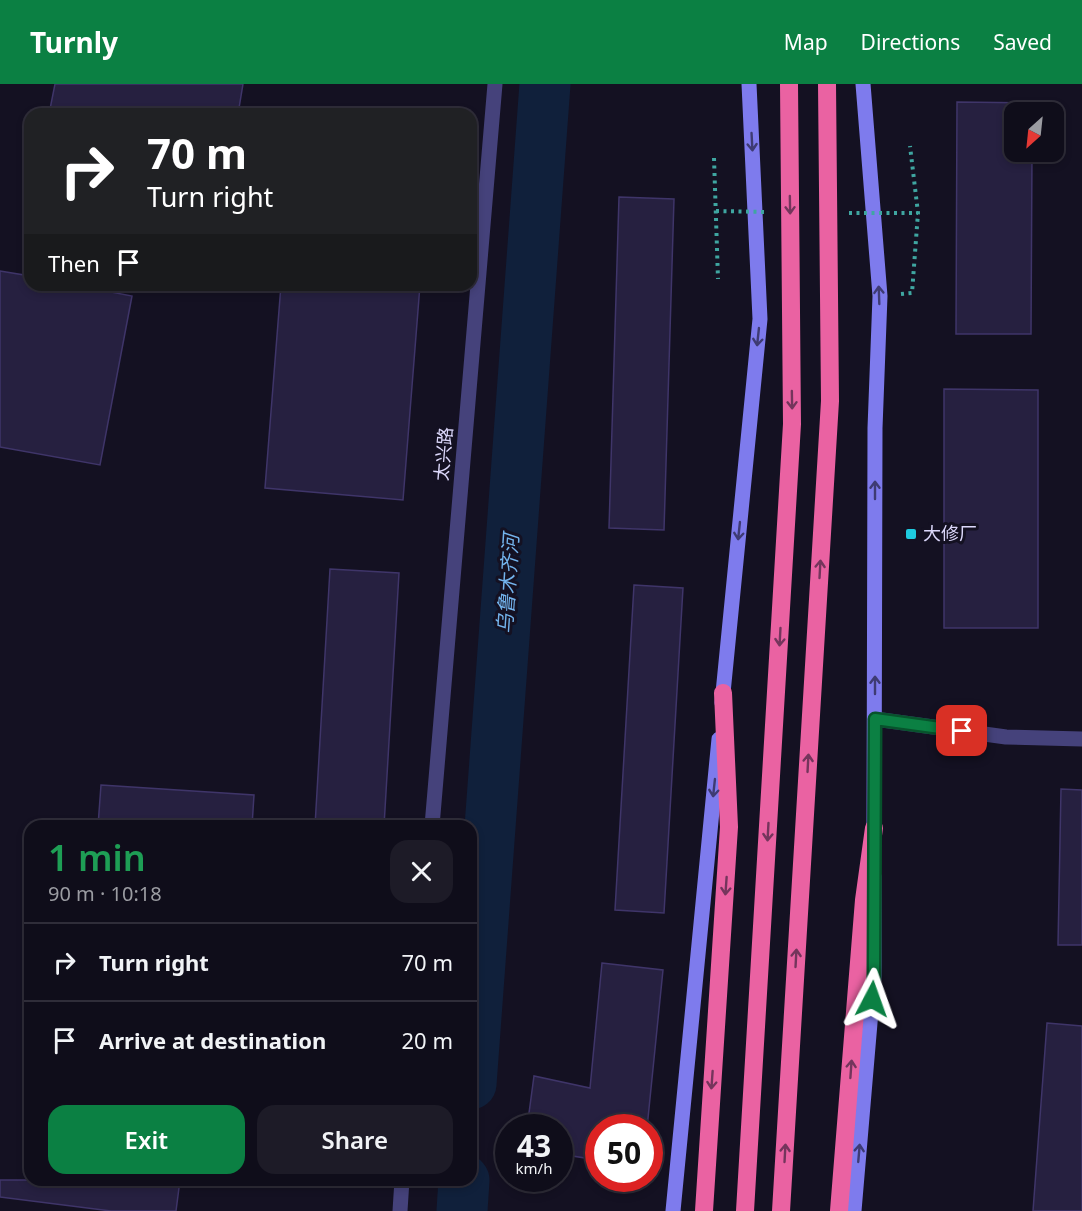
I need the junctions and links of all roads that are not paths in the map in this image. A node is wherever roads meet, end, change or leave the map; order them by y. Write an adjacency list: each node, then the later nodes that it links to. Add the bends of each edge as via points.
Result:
1 (495, 84): 9 (street, 太兴路)
2 (749, 84): 6 (main road, one-way to 6, via 760,319)
3 (789, 84): 15 (highway, one-way to 15, bridge, via 792,424)
4 (827, 84): 16 (highway, one-way to 4, bridge, via 830,401)
5 (863, 84): 7 (main road, one-way to 5, via 875,428 880,296)
6 (723, 693): 13 (main road, one-way to 13); 14 (highway, one-way to 14, via 729,827)
7 (875, 719): 8 (street, via 1006,737); 10 (main road)
8 (1082, 739)
9 (433, 820)
10 (874, 828): 17 (highway, one-way to 10, via 864,900); 18 (main road, one-way to 10, via 874,976)
11 (402, 1186): 12 (street)
12 (400, 1211)
13 (673, 1211)
14 (704, 1211)
15 (745, 1211)
16 (781, 1211)
17 (839, 1211)
18 (854, 1211)

